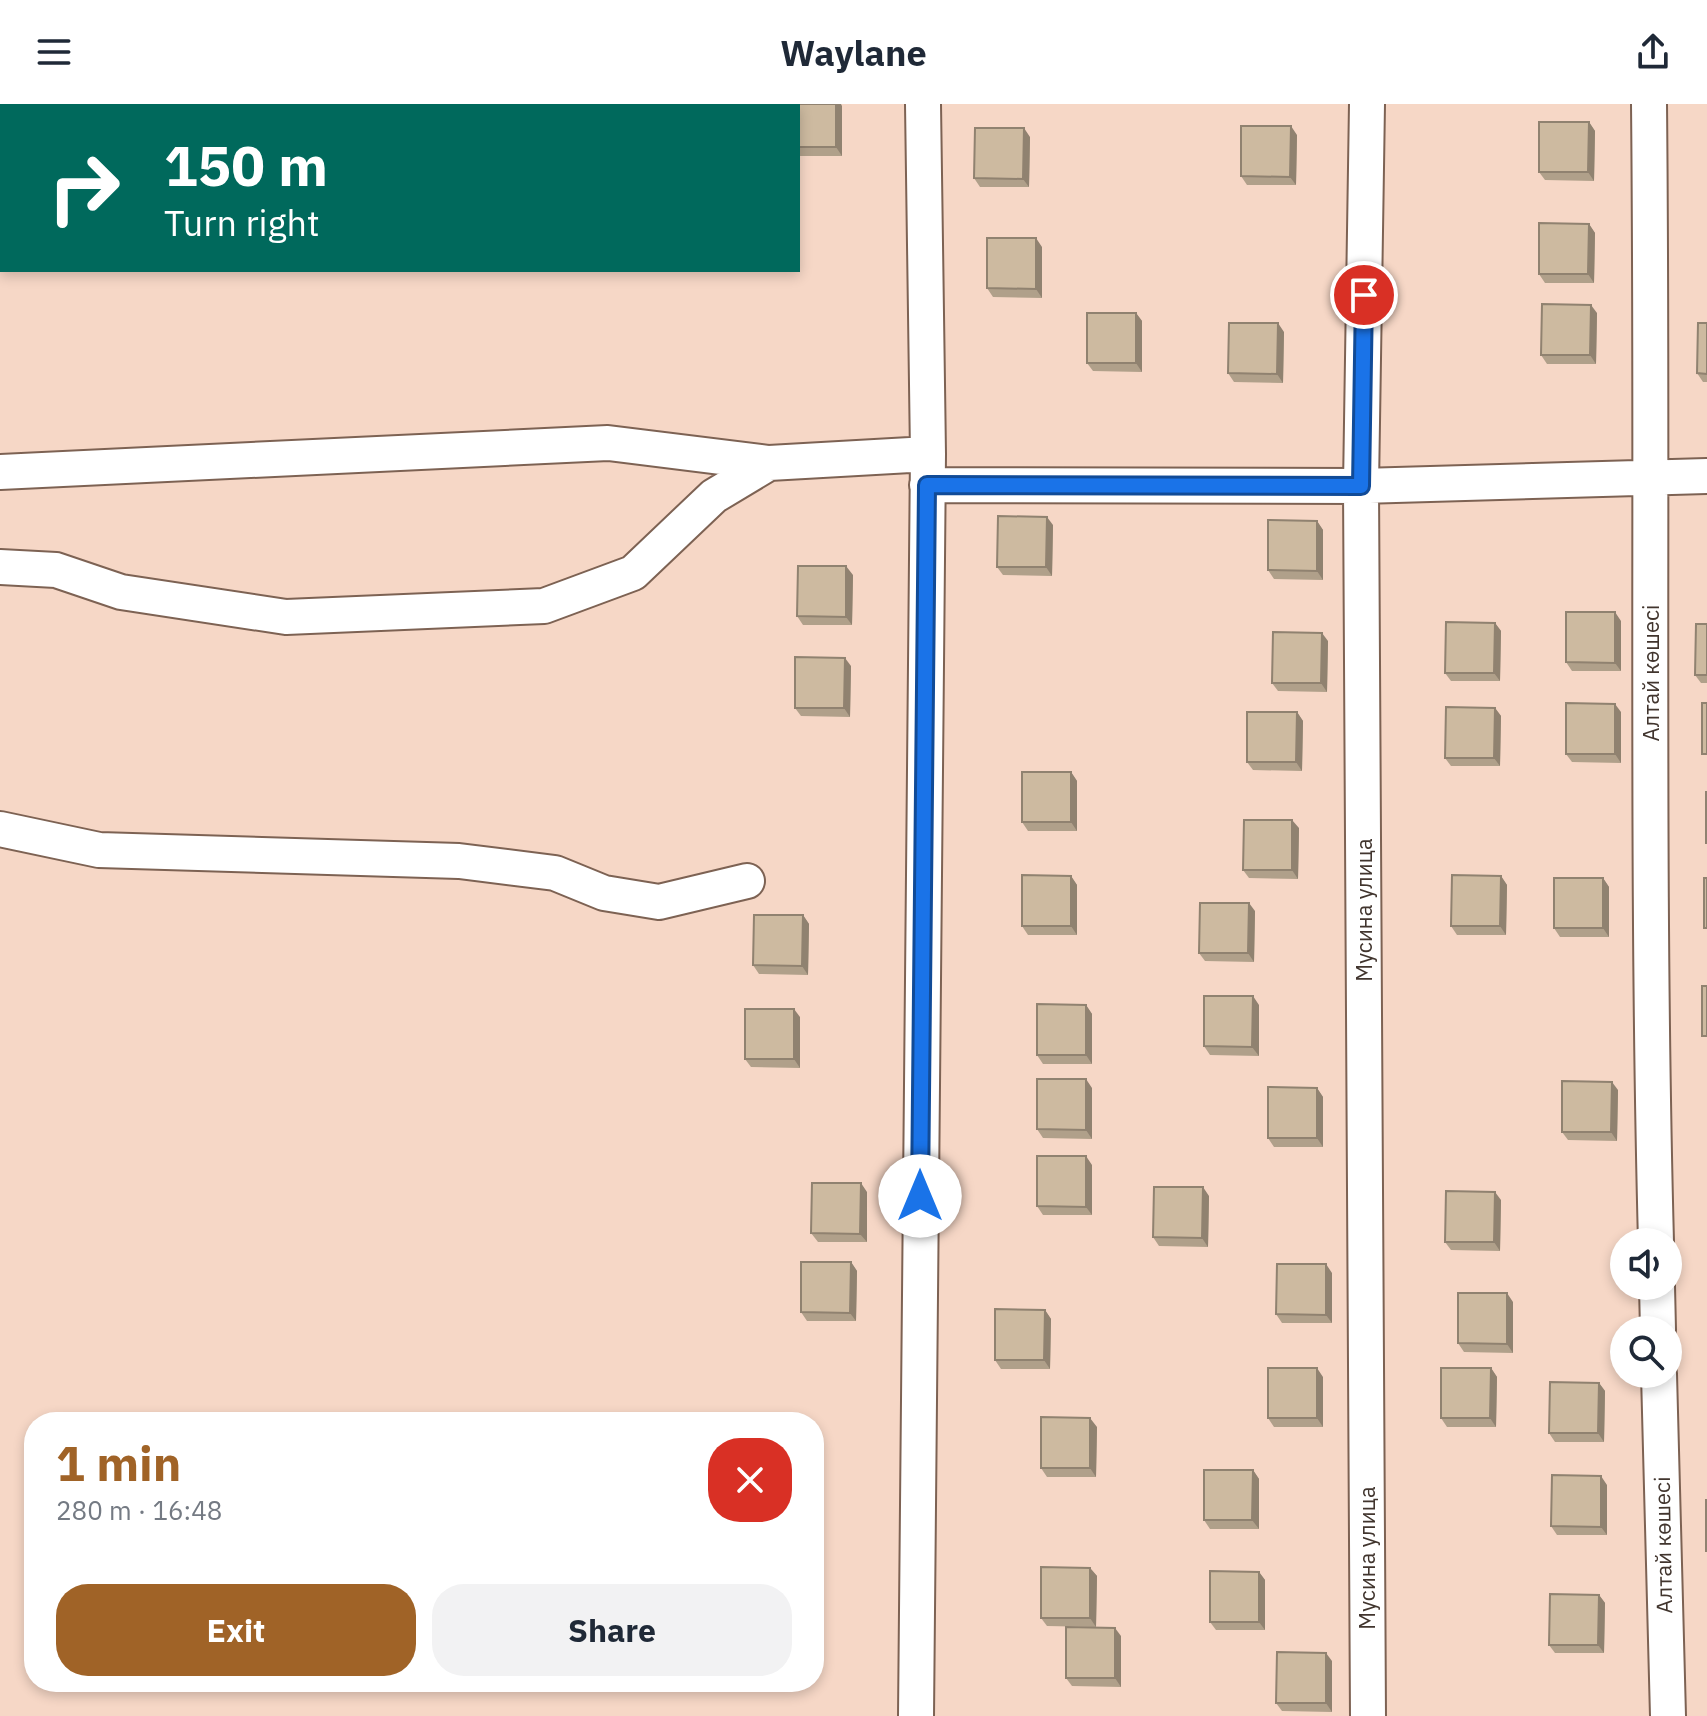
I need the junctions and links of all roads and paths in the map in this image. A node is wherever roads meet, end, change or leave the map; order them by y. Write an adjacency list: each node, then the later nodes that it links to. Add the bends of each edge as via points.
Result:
1 (923, 104): 5 (street)
2 (1367, 104): 9 (street, Мусина улица)
3 (1649, 104): 7 (street, Алтай көшесі)
4 (769, 463): 5 (street); 6 (street, via 608,443); 10 (street, via 714,496 633,573 544,606 286,617 121,592 56,570)
5 (927, 469): 9 (street); 15 (street)
6 (0, 472)
7 (1653, 476): 8 (street); 9 (street); 13 (street, Алтай көшесі, via 1649,1002)
8 (1707, 476)
9 (1361, 486): 16 (street, Мусина улица)
10 (0, 567)
11 (0, 829): 12 (street, via 99,850 459,861 555,873 604,893 659,902)
12 (747, 881)
13 (1656, 1228)
14 (1659, 1388): 17 (street, Алтай көшесі)
15 (916, 1716)
16 (1368, 1716)
17 (1668, 1716)

